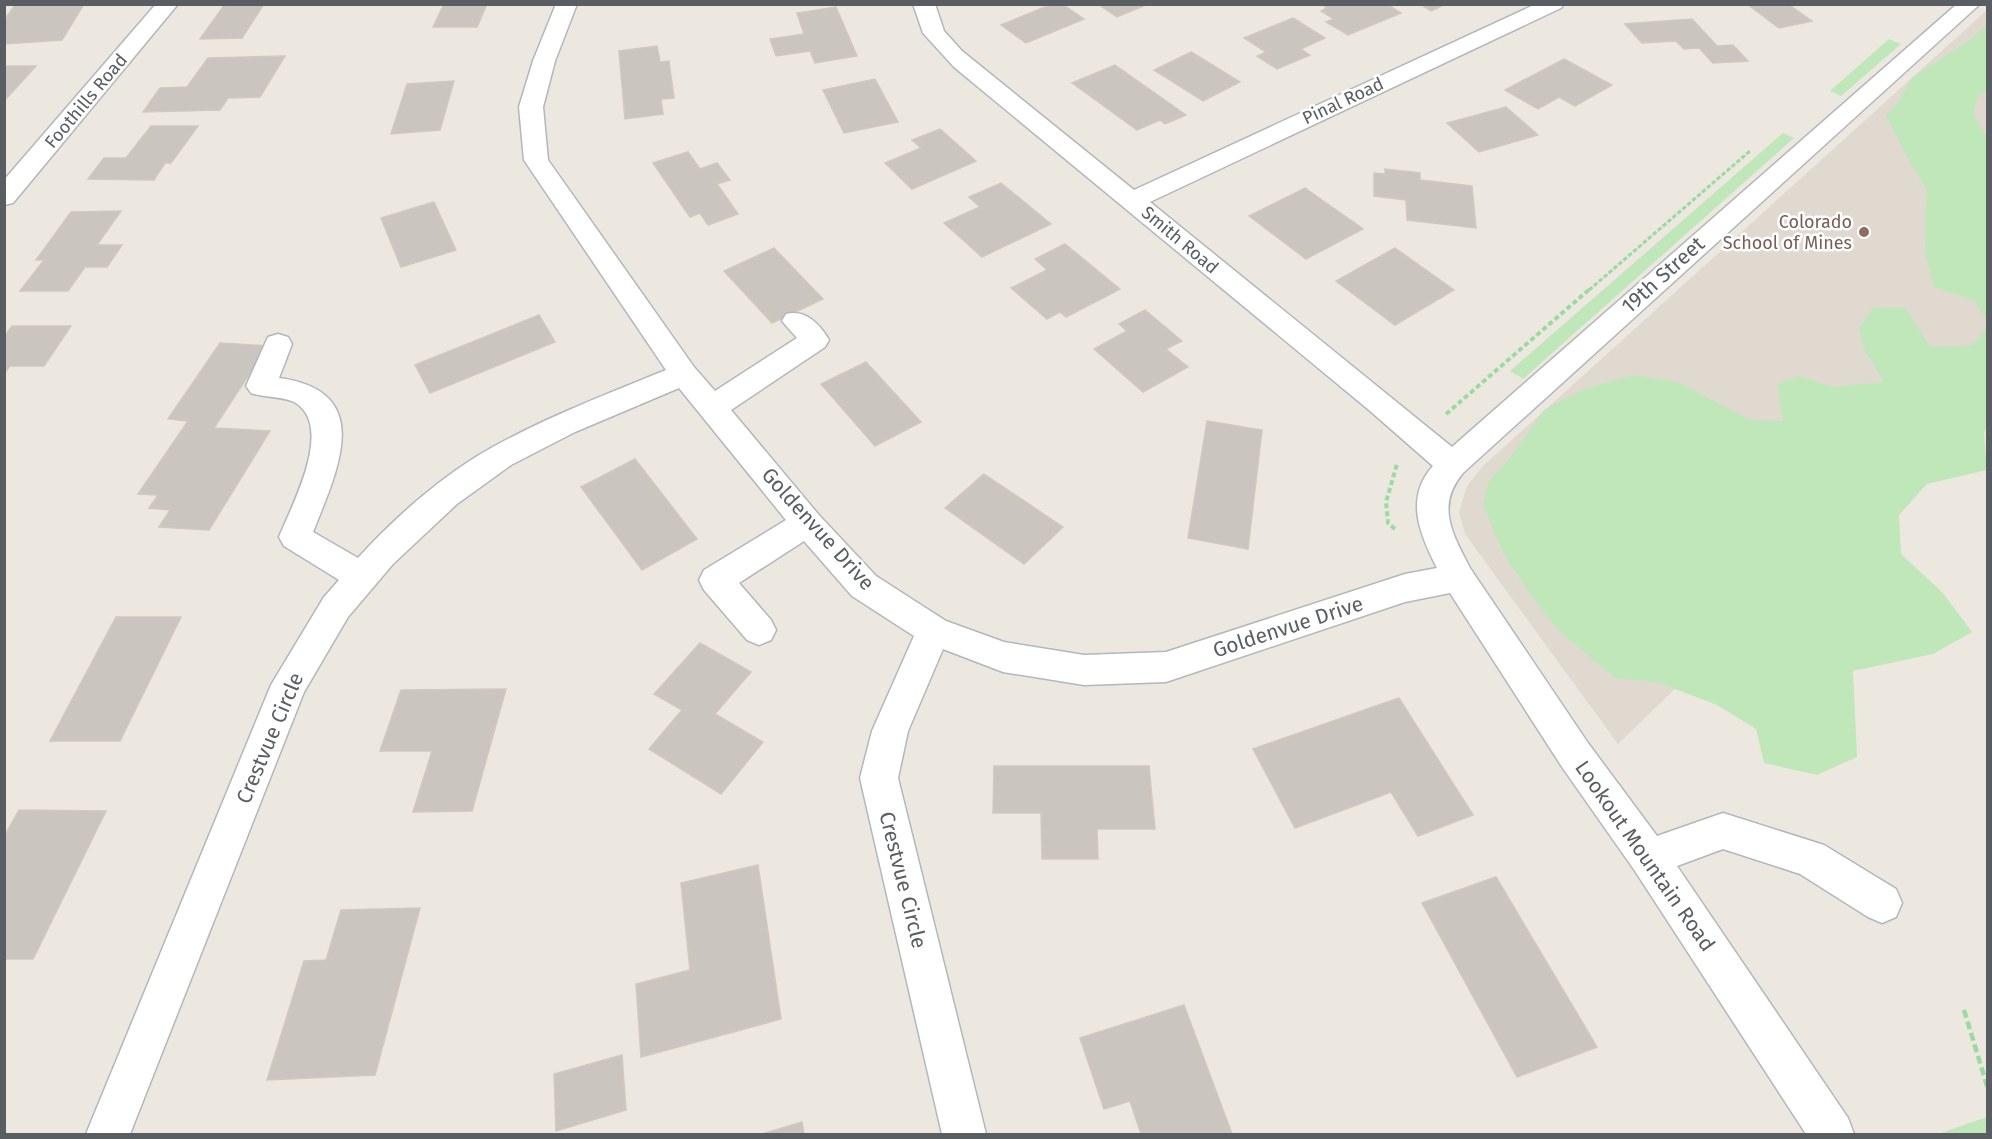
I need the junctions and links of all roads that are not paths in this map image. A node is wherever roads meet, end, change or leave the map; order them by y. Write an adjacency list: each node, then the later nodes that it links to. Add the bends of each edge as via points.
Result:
1 (168, 4): 6 (street, Foothills Road)
2 (567, 4): 10 (street, Goldenvue Drive, via 531,107 536,160)
3 (924, 4): 7 (street, Smith Road, via 926,20 941,44)
4 (1554, 4): 7 (street, Pinal Road)
5 (1970, 4): 12 (street, 19th Street)
6 (4, 197)
7 (1133, 200): 12 (street, Smith Road)
8 (796, 321): 11 (street, via 815,340)
9 (278, 344): 14 (street, via 261,386 304,394 319,406 328,426 327,452 296,537)
10 (684, 374): 11 (street, Goldenvue Drive); 14 (street, Crestvue Circle, via 564,424 500,458 446,495)
11 (712, 408): 13 (street, Goldenvue Drive)
12 (1452, 465): 15 (street, 19th Street, via 1438,481 1432,520)
13 (807, 524): 16 (street, via 716,580); 17 (street, Goldenvue Drive, via 864,586)
14 (362, 577): 20 (street, Crestvue Circle, via 336,607 289,684)
15 (1458, 578): 17 (street, Goldenvue Drive, via 1405,588 1166,667 1084,670 1003,657); 18 (street, Lookout Mountain Road, via 1575,755)
16 (759, 630)
17 (934, 632): 21 (street, Crestvue Circle, via 890,731 879,778)
18 (1649, 858): 19 (street, via 1723,831 1810,858); 22 (street, Lookout Mountain Road)
19 (1882, 903)
20 (108, 1134)
21 (964, 1134)
22 (1832, 1134)

